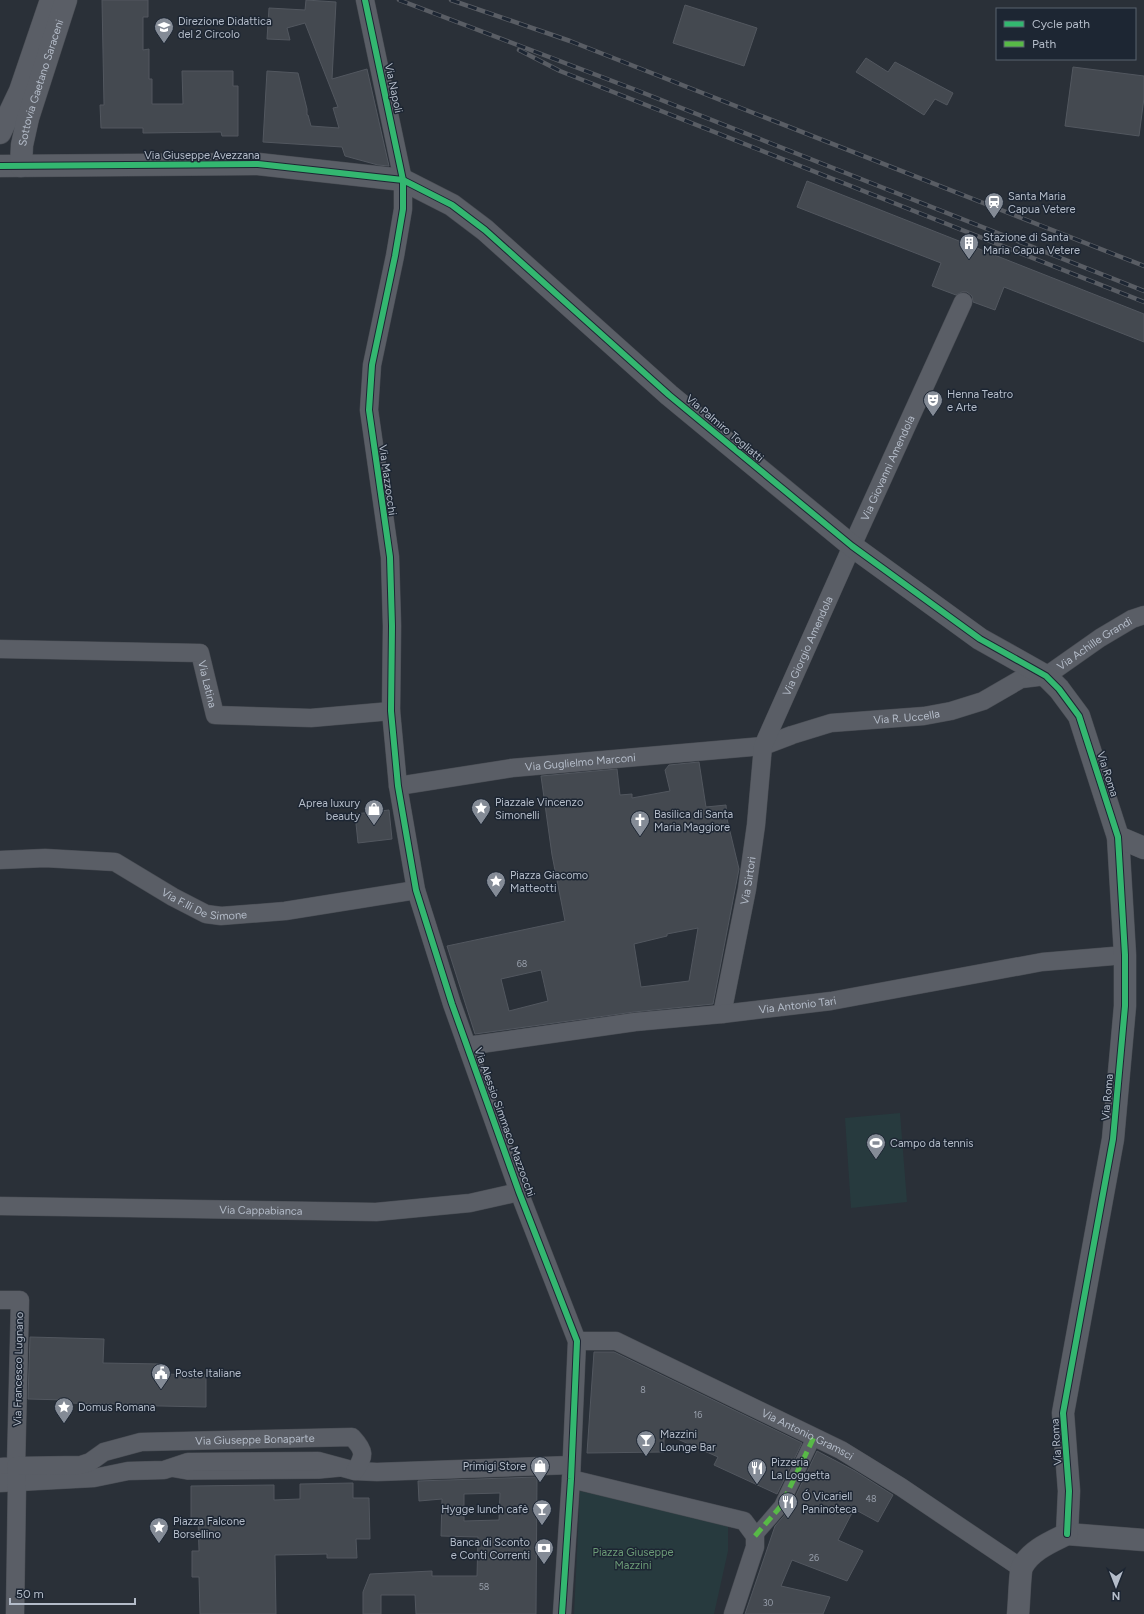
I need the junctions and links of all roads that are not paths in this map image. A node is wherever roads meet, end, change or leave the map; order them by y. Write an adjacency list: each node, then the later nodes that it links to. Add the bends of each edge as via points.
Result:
1 (51, 0): 4 (street, Sottovia Gaetano Saraceni, via 20,91)
2 (66, 0): 5 (street, Sottovia Gaetano Saraceni, via 22,144)
3 (365, 0): 6 (street, Via Napoli)
4 (0, 134)
5 (10, 166): 6 (street, Via Giuseppe Avezzana, via 258,164)
6 (403, 180): 8 (street, Via Palmiro Togliatti, via 452,205 485,230 669,395); 12 (street, Via Mazzocchi, via 403,209 372,365 369,410 390,557)
7 (963, 302): 8 (street, Via Giovanni Amendola)
8 (852, 546): 11 (street, Via Palmiro Togliatti, via 980,639); 13 (street, Via Giorgio Amendola)
9 (1144, 615): 11 (street, Via Achille Grandi, via 1132,619 1100,638)
10 (0, 649): 12 (street, Via Latina, via 200,653 215,715 311,718)
11 (1046, 676): 13 (street, Via R. Uccella, via 1021,679 983,701 951,711 924,716 831,723); 15 (street, Via Roma, via 1059,688 1079,716)
12 (391, 711): 14 (street, Via Mazzocchi)
13 (763, 746): 14 (street, Via Guglielmo Marconi, via 512,768); 20 (street, Via Sirtori, via 747,889)
14 (398, 786): 18 (street, Via Alessio Simmaco Mazzocchi)
15 (1118, 837): 16 (street); 19 (street, Via Roma)
16 (1144, 848)
17 (0, 860): 18 (street, Via F.lli De Simone, via 45,858 115,862 206,914 221,916 285,911)
18 (416, 890): 21 (street, Via Alessio Simmaco Mazzocchi)
19 (1125, 955): 20 (street, Via Antonio Tari, via 1042,962 896,990); 32 (street, Via Roma, via 1125,1006 1113,1139 1063,1413 1069,1491)
20 (722, 1014): 21 (street, Via Antonio Tari, via 635,1022)
21 (467, 1046): 22 (street, Via Alessio Simmaco Mazzocchi)
22 (519, 1192): 23 (street, Via Cappabianca, via 470,1203 376,1212); 25 (street, Via Alessio Simmaco Mazzocchi)
23 (0, 1206)
24 (0, 1300): 28 (street, Via Francesco Lugnano, via 20,1300)
25 (577, 1341): 26 (street, Via Antonio Gramsci, via 616,1341); 31 (street, Via Alessio Simmaco Mazzocchi)
26 (814, 1437): 33 (street, via 781,1506); 35 (street, Via Antonio Gramsci, via 841,1450 901,1487)
27 (118, 1447): 28 (street, Via Giuseppe Bonaparte, via 81,1465); 29 (street, Via Giuseppe Bonaparte, via 141,1442 352,1437 362,1447 362,1460); 30 (street, via 124,1458)
28 (10, 1471): 30 (street, Via Giuseppe Bonaparte, via 94,1478); 36 (street)
29 (355, 1471): 30 (street, Via Giuseppe Bonaparte, via 318,1461 188,1462 164,1470); 31 (street, Via Giuseppe Bonaparte)
30 (124, 1472)
31 (571, 1472): 33 (street, via 744,1521); 37 (street)
32 (1067, 1534): 34 (street); 35 (street, via 1034,1553)
33 (755, 1536): 38 (street, via 755,1547)
34 (1144, 1540)
35 (1022, 1568): 39 (street)
36 (15, 1614)
37 (562, 1614)
38 (733, 1614)
39 (1018, 1614)

